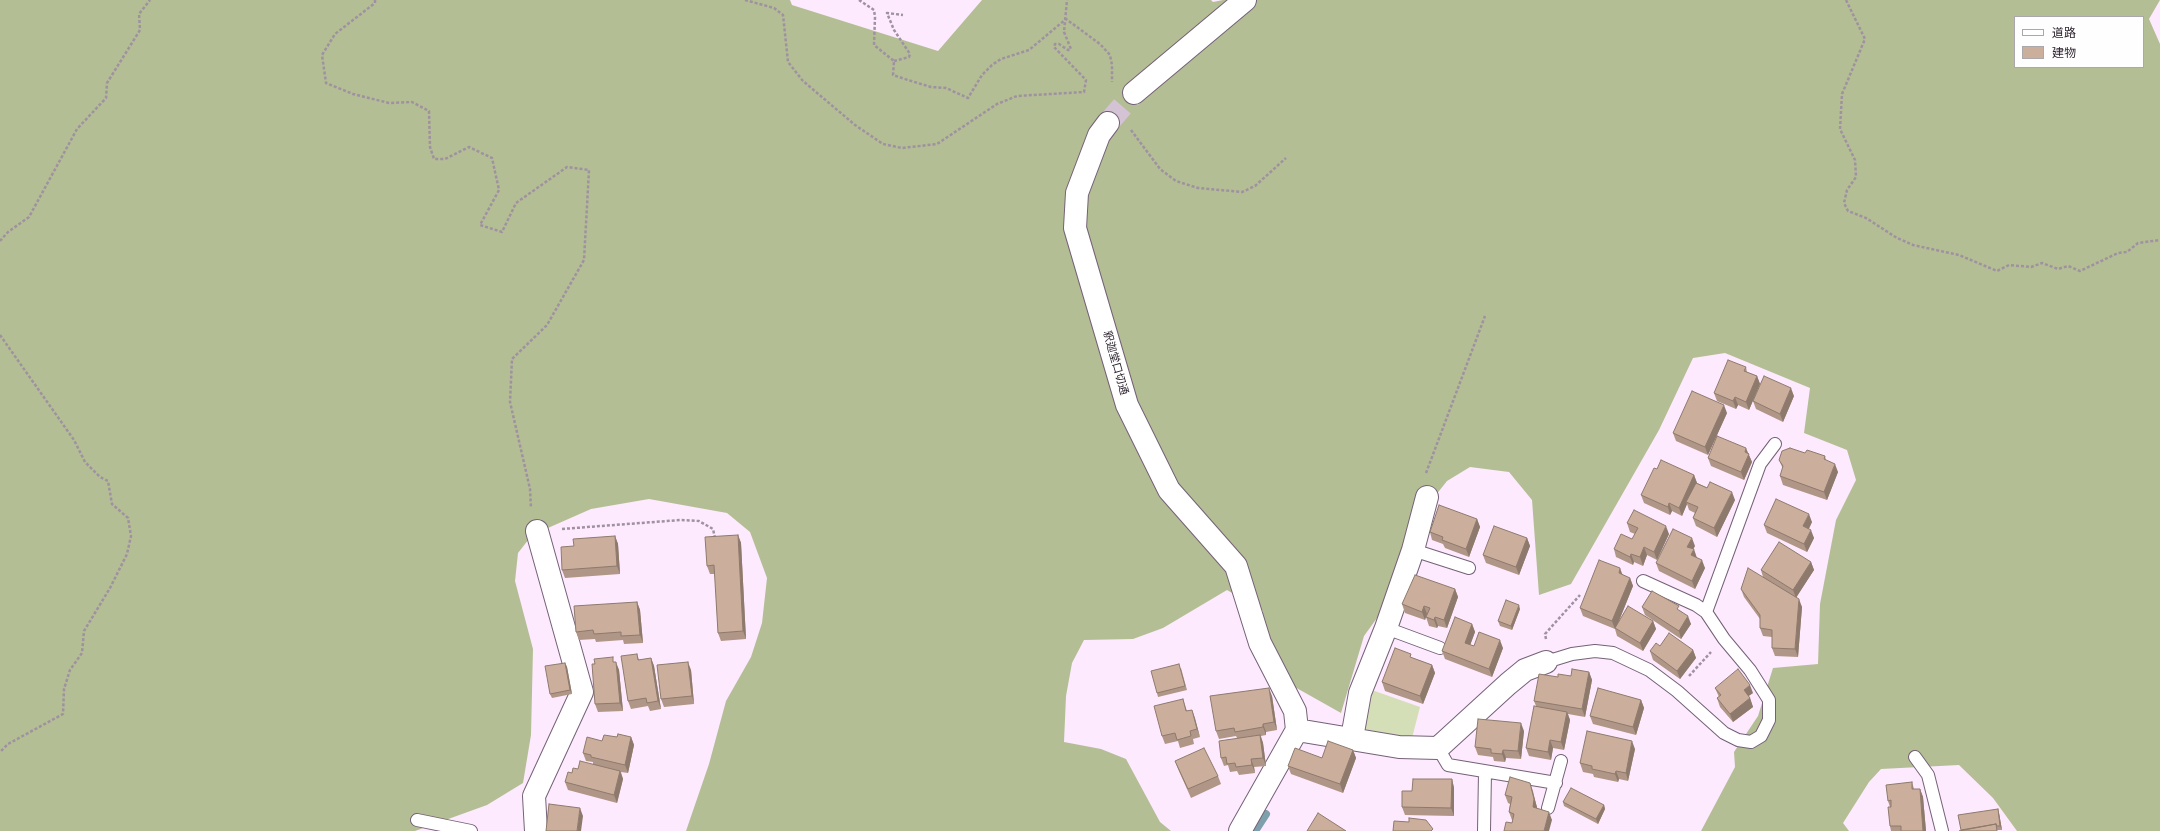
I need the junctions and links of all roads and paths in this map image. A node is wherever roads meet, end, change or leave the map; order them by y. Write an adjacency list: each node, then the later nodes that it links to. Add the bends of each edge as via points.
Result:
1 (150, 0): 16 (path, via 139,14 140,30 108,83 106,98 76,129 29,217)
2 (376, 0): 21 (path, via 335,34 322,54 326,83 353,94 390,103 412,102 429,111 430,147 434,159 445,159 469,147 492,158 499,190 480,225 502,232 516,203 567,167 589,170 584,260 547,325 512,359 510,402)
3 (745, 0): 9 (path, via 774,8 783,15 788,62 803,81 855,125 883,144 902,148 937,144 997,104 1017,96 1084,92 1086,80 1054,47 1055,44 1059,44 1068,50 1071,49 1064,32)
4 (859, 0): 10 (path, via 874,10 874,45)
5 (1067, 0): 9 (path)
6 (1246, 0): 12 (street)
7 (1846, 0): 15 (path, via 1865,39 1842,94 1840,129 1855,160 1856,177 1847,190 1844,203 1848,211 1866,218 1913,245 1959,255 1997,271 2009,265 2031,267 2042,264 2058,269 2068,266 2080,271 2118,253 2128,252 2138,243)
8 (903, 15): 10 (path, via 887,12 894,30 910,54 909,57)
9 (1066, 19): 10 (path, via 1029,50 1001,59 992,65 968,98 946,88 931,87 893,75); 11 (path, via 1110,54)
10 (894, 61)
11 (1112, 87)
12 (1134, 93)
13 (1118, 125): 14 (path, via 1160,169 1176,181 1198,188 1242,192 1255,186); 34 (street, 釈迦堂口切通, via 1099,135 1077,192 1075,228 1128,405 1169,490 1236,566 1260,643 1295,711)
14 (1286, 158)
15 (2160, 240)
16 (0, 241)
17 (1485, 316): 20 (path, via 1422,483)
18 (0, 335): 37 (path, via 74,440 86,462 100,477 108,481 112,504 128,518 131,536 127,554 107,594 84,631 82,653 70,670 64,689 63,714 8,744)
19 (1775, 444): 27 (lane, via 1760,464)
20 (1427, 497): 23 (street)
21 (537, 531): 22 (path, via 680,520 699,521 713,529); 45 (street, via 582,692 534,796)
22 (716, 539)
23 (1413, 550): 24 (lane); 28 (street)
24 (1469, 568)
25 (1643, 582): 27 (lane, via 1696,605)
26 (1580, 595): 30 (path, via 1545,634)
27 (1706, 612): 29 (lane)
28 (1386, 628): 31 (lane); 35 (street, via 1360,693)
29 (1724, 639): 33 (path, via 1695,668); 33 (lane, via 1750,670 1770,700 1769,720 1761,736 1751,742 1738,740 1724,733)
30 (1548, 641)
31 (1440, 648)
32 (1546, 662): 33 (lane, via 1572,654 1596,651 1613,653 1649,670); 36 (street, via 1525,670)
33 (1677, 691)
34 (1297, 730): 35 (street); 46 (street)
35 (1352, 738): 36 (street, via 1400,747)
36 (1438, 748): 40 (lane, via 1448,765)
37 (0, 752)
38 (1915, 757): 48 (lane, via 1928,775)
39 (1561, 762): 41 (lane)
40 (1485, 772): 41 (lane); 47 (lane)
41 (1556, 783): 42 (lane)
42 (1548, 808)
43 (417, 820): 44 (lane)
44 (471, 831)
45 (536, 831)
46 (1240, 831)
47 (1484, 831)
48 (1942, 831)

